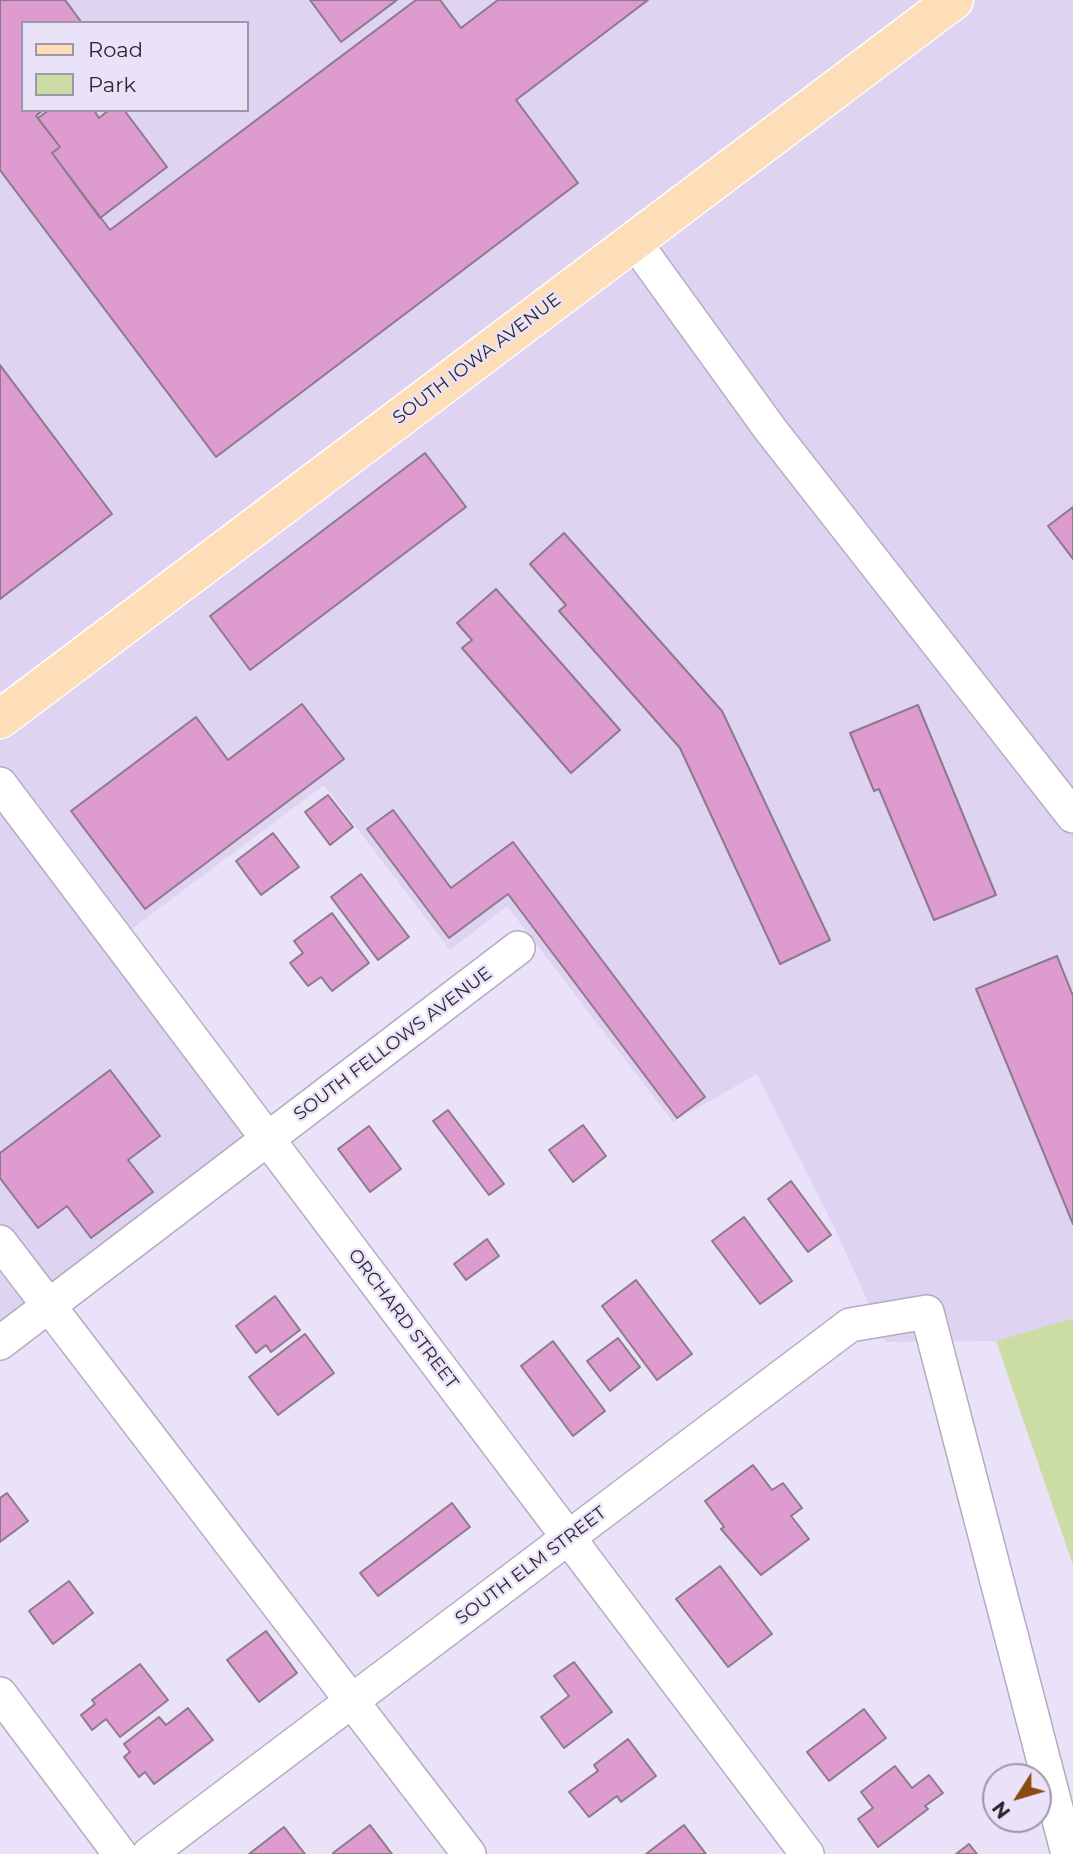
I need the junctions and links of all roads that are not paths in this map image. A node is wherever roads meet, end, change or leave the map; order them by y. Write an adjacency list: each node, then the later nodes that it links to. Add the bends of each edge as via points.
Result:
1 (954, 0): 2 (main road, SOUTH IOWA AVENUE)
2 (634, 241): 3 (main road, SOUTH IOWA AVENUE); 5 (street, via 770,429)
3 (0, 719)
4 (0, 784): 7 (street, ORCHARD STREET)
5 (1073, 816)
6 (518, 948): 7 (street, SOUTH FELLOWS AVENUE)
7 (268, 1140): 9 (street, SOUTH FELLOWS AVENUE); 11 (street, ORCHARD STREET)
8 (0, 1242): 9 (street)
9 (50, 1307): 10 (street, SOUTH FELLOWS AVENUE); 13 (street)
10 (0, 1343)
11 (568, 1538): 13 (street, SOUTH ELM STREET); 17 (street, ORCHARD STREET); 18 (street, SOUTH ELM STREET, via 850,1325 927,1312)
12 (0, 1694): 14 (street)
13 (351, 1702): 15 (street, SOUTH ELM STREET); 16 (street)
14 (120, 1854)
15 (149, 1854)
16 (468, 1854)
17 (807, 1854)
18 (1069, 1854)

